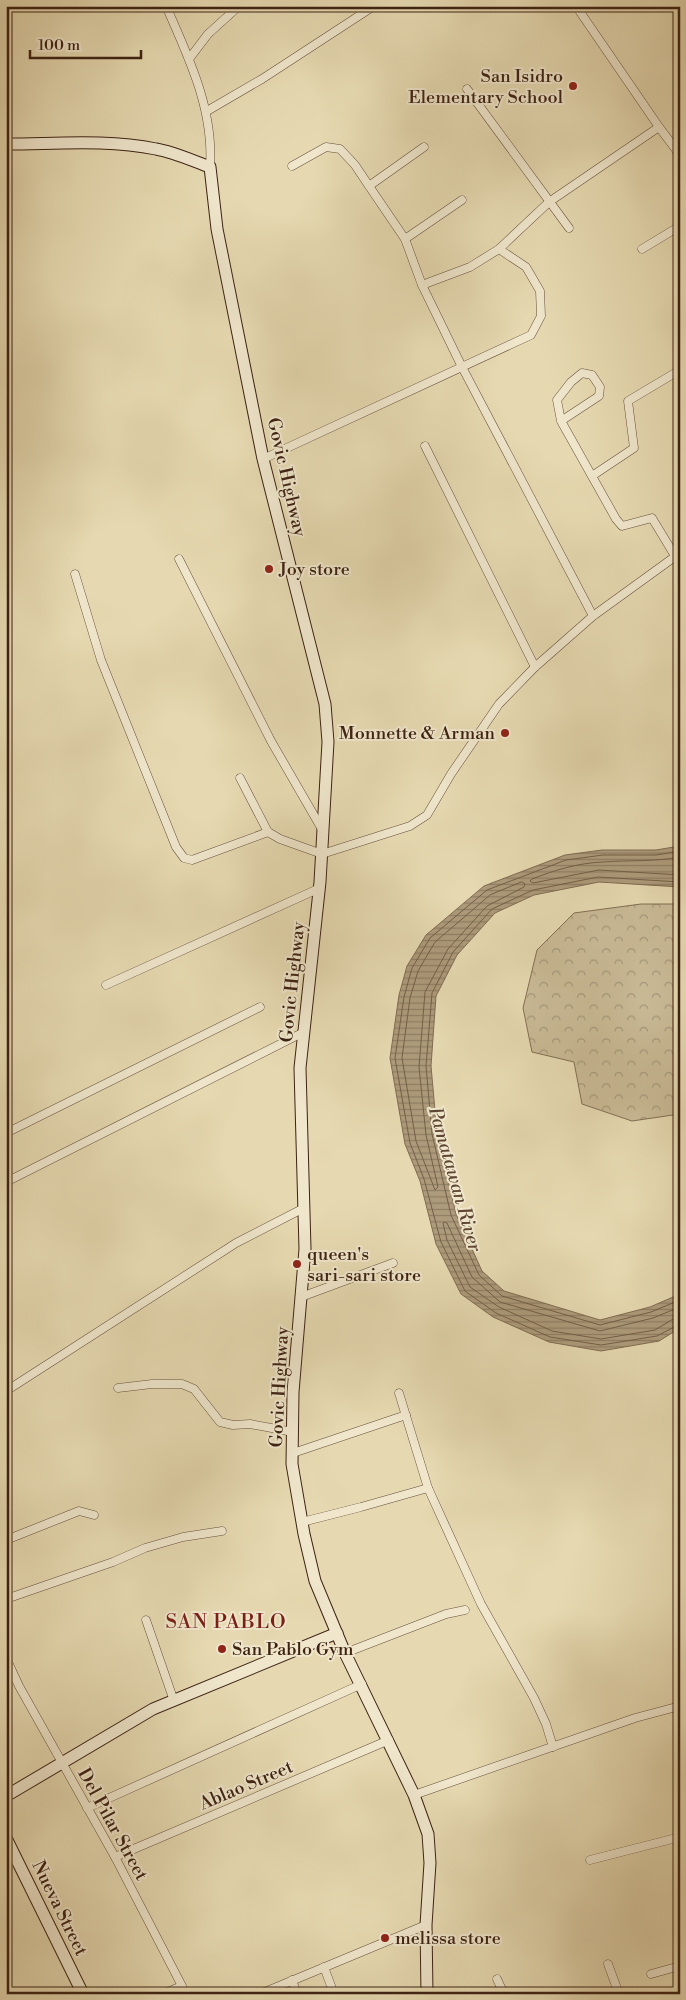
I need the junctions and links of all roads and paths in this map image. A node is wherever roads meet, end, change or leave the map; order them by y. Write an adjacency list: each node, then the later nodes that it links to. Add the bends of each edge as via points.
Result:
1 (166, 6): 5 (street)
2 (239, 6): 5 (street, via 208,34)
3 (374, 6): 7 (street, via 262,79)
4 (576, 6): 8 (street)
5 (189, 59): 7 (street)
6 (468, 89): 16 (street)
7 (207, 110): 13 (street, via 212,147)
8 (659, 128): 11 (street); 16 (street)
9 (6, 144): 13 (main road, via 135,145 158,149)
10 (424, 147): 14 (street)
11 (680, 155)
12 (292, 166): 14 (street, via 326,147 340,149)
13 (210, 167): 27 (main road, Govic Highway, via 217,228)
14 (370, 186): 19 (street)
15 (462, 200): 19 (street)
16 (549, 202): 18 (street); 20 (street)
17 (680, 226): 21 (street)
18 (569, 228)
19 (405, 239): 22 (street)
20 (499, 249): 22 (street, via 470,267); 23 (street, via 526,267 540,291 541,316 531,335)
21 (642, 250)
22 (422, 284): 23 (street)
23 (462, 367): 27 (street); 32 (street)
24 (680, 370): 28 (street, via 628,401 634,448)
25 (561, 421): 25 (street, via 599,396 600,387 592,375 582,374 557,400); 28 (street)
26 (425, 446): 33 (street)
27 (263, 459): 36 (main road, Govic Highway, via 325,704 328,742)
28 (592, 476): 29 (street, via 622,526 652,518)
29 (677, 554): 32 (street)
30 (179, 559): 36 (street, via 271,741)
31 (75, 574): 35 (street, via 101,660 176,847 184,858 192,860)
32 (593, 616): 33 (street)
33 (535, 667): 37 (street, via 499,704 427,815 410,826)
34 (240, 778): 35 (street)
35 (268, 832): 37 (street)
36 (323, 832): 37 (main road, Govic Highway)
37 (322, 854): 38 (main road, Govic Highway)
38 (320, 888): 39 (street); 41 (main road, Govic Highway)
39 (106, 985)
40 (260, 1007): 42 (street)
41 (304, 1032): 43 (street); 44 (main road, Govic Highway, via 300,1068)
42 (6, 1133)
43 (6, 1182)
44 (304, 1208): 46 (main road, Govic Highway); 48 (street, via 236,1243)
45 (393, 1262): 46 (street)
46 (301, 1297): 51 (main road, Govic Highway)
47 (118, 1388): 51 (street, via 182,1384 194,1389 220,1422)
48 (6, 1391)
49 (400, 1393): 50 (street)
50 (406, 1415): 52 (street); 53 (street)
51 (293, 1432): 52 (main road, Govic Highway)
52 (293, 1453): 55 (main road, Govic Highway)
53 (428, 1488): 55 (street); 68 (street, via 481,1604 534,1698)
54 (94, 1515): 57 (street, via 79,1511)
55 (302, 1522): 61 (main road, Govic Highway, via 315,1582)
56 (222, 1531): 58 (street, via 182,1537 145,1548)
57 (6, 1540)
58 (6, 1599)
59 (465, 1610): 62 (street, via 446,1614)
60 (146, 1620): 65 (street)
61 (337, 1633): 62 (main road, Govic Highway); 65 (main road)
62 (346, 1653): 64 (main road, Govic Highway)
63 (6, 1658): 69 (street, Del Pilar Street)
64 (362, 1684): 67 (main road, Govic Highway); 72 (street)
65 (174, 1701): 69 (main road, via 153,1709)
66 (680, 1706): 68 (street)
67 (389, 1740): 70 (main road, Govic Highway); 75 (street, Ablao Street)
68 (553, 1747): 70 (street)
69 (63, 1764): 71 (main road); 72 (street, Del Pilar Street)
70 (414, 1795): 77 (main road, Govic Highway, via 428,1834 430,1863)
71 (6, 1796)
72 (87, 1808): 75 (street, Del Pilar Street)
73 (680, 1837): 76 (street)
74 (6, 1838): 85 (main road, Nueva Street)
75 (115, 1857): 86 (street, Del Pilar Street, via 182,1986)
76 (590, 1860)
77 (426, 1925): 80 (street); 89 (main road, Govic Highway)
78 (608, 1964): 91 (street)
79 (680, 1966): 81 (street)
80 (324, 1967): 83 (street); 88 (street)
81 (651, 1974)
82 (497, 1979): 90 (street)
83 (292, 1980): 84 (street); 87 (street)
84 (295, 1992)
85 (83, 1994)
86 (163, 1994)
87 (260, 1994)
88 (334, 1994)
89 (427, 1994)
90 (504, 1994)
91 (619, 1994)

